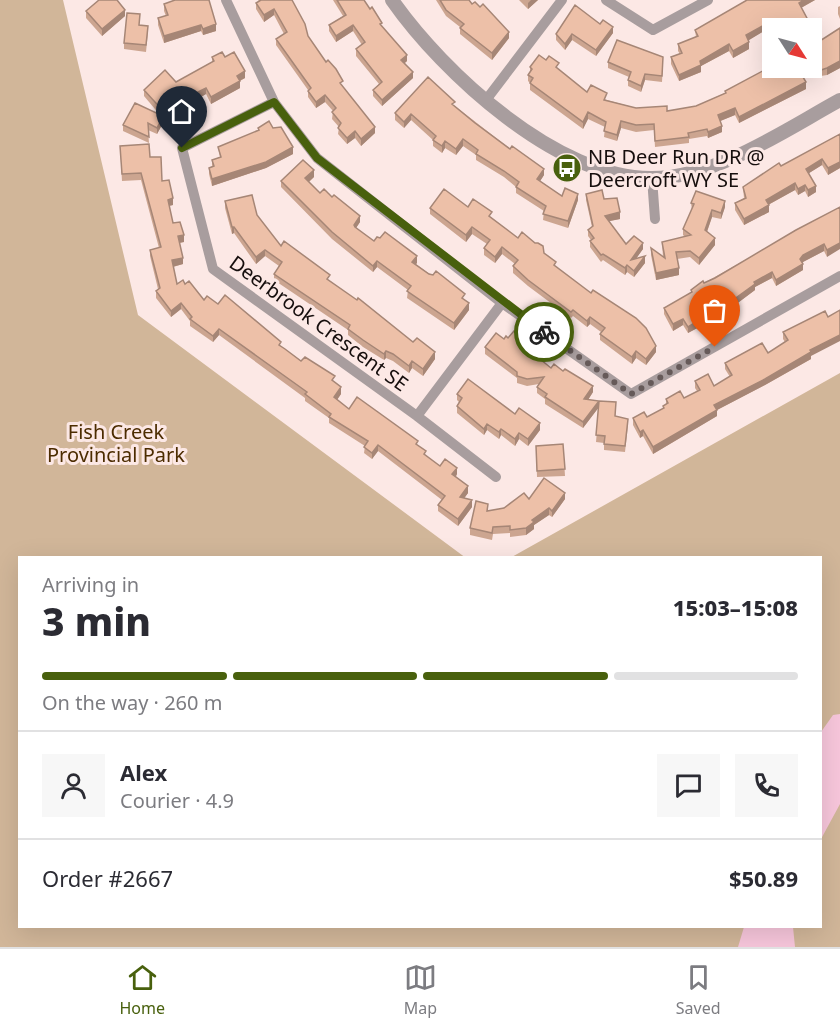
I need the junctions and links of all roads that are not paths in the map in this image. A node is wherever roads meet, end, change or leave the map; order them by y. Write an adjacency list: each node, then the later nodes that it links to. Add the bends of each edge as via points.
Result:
1 (226, 0): 8 (street)
2 (392, 0): 6 (street, via 441,60)
3 (562, 0): 6 (street)
4 (606, 0): 5 (street, via 653,30)
5 (708, 0)
6 (486, 100): 9 (street, via 525,132 602,171)
7 (840, 100): 9 (street, via 745,153 689,172)
8 (274, 102): 12 (street, via 317,158); 13 (street, Deerbrook Crescent SE, via 182,148 213,269)
9 (652, 178): 10 (street)
10 (655, 219)
11 (840, 276): 12 (street, via 631,394)
12 (502, 303): 13 (street, Deerbrook Crescent SE)
13 (417, 416): 14 (street)
14 (496, 477)

